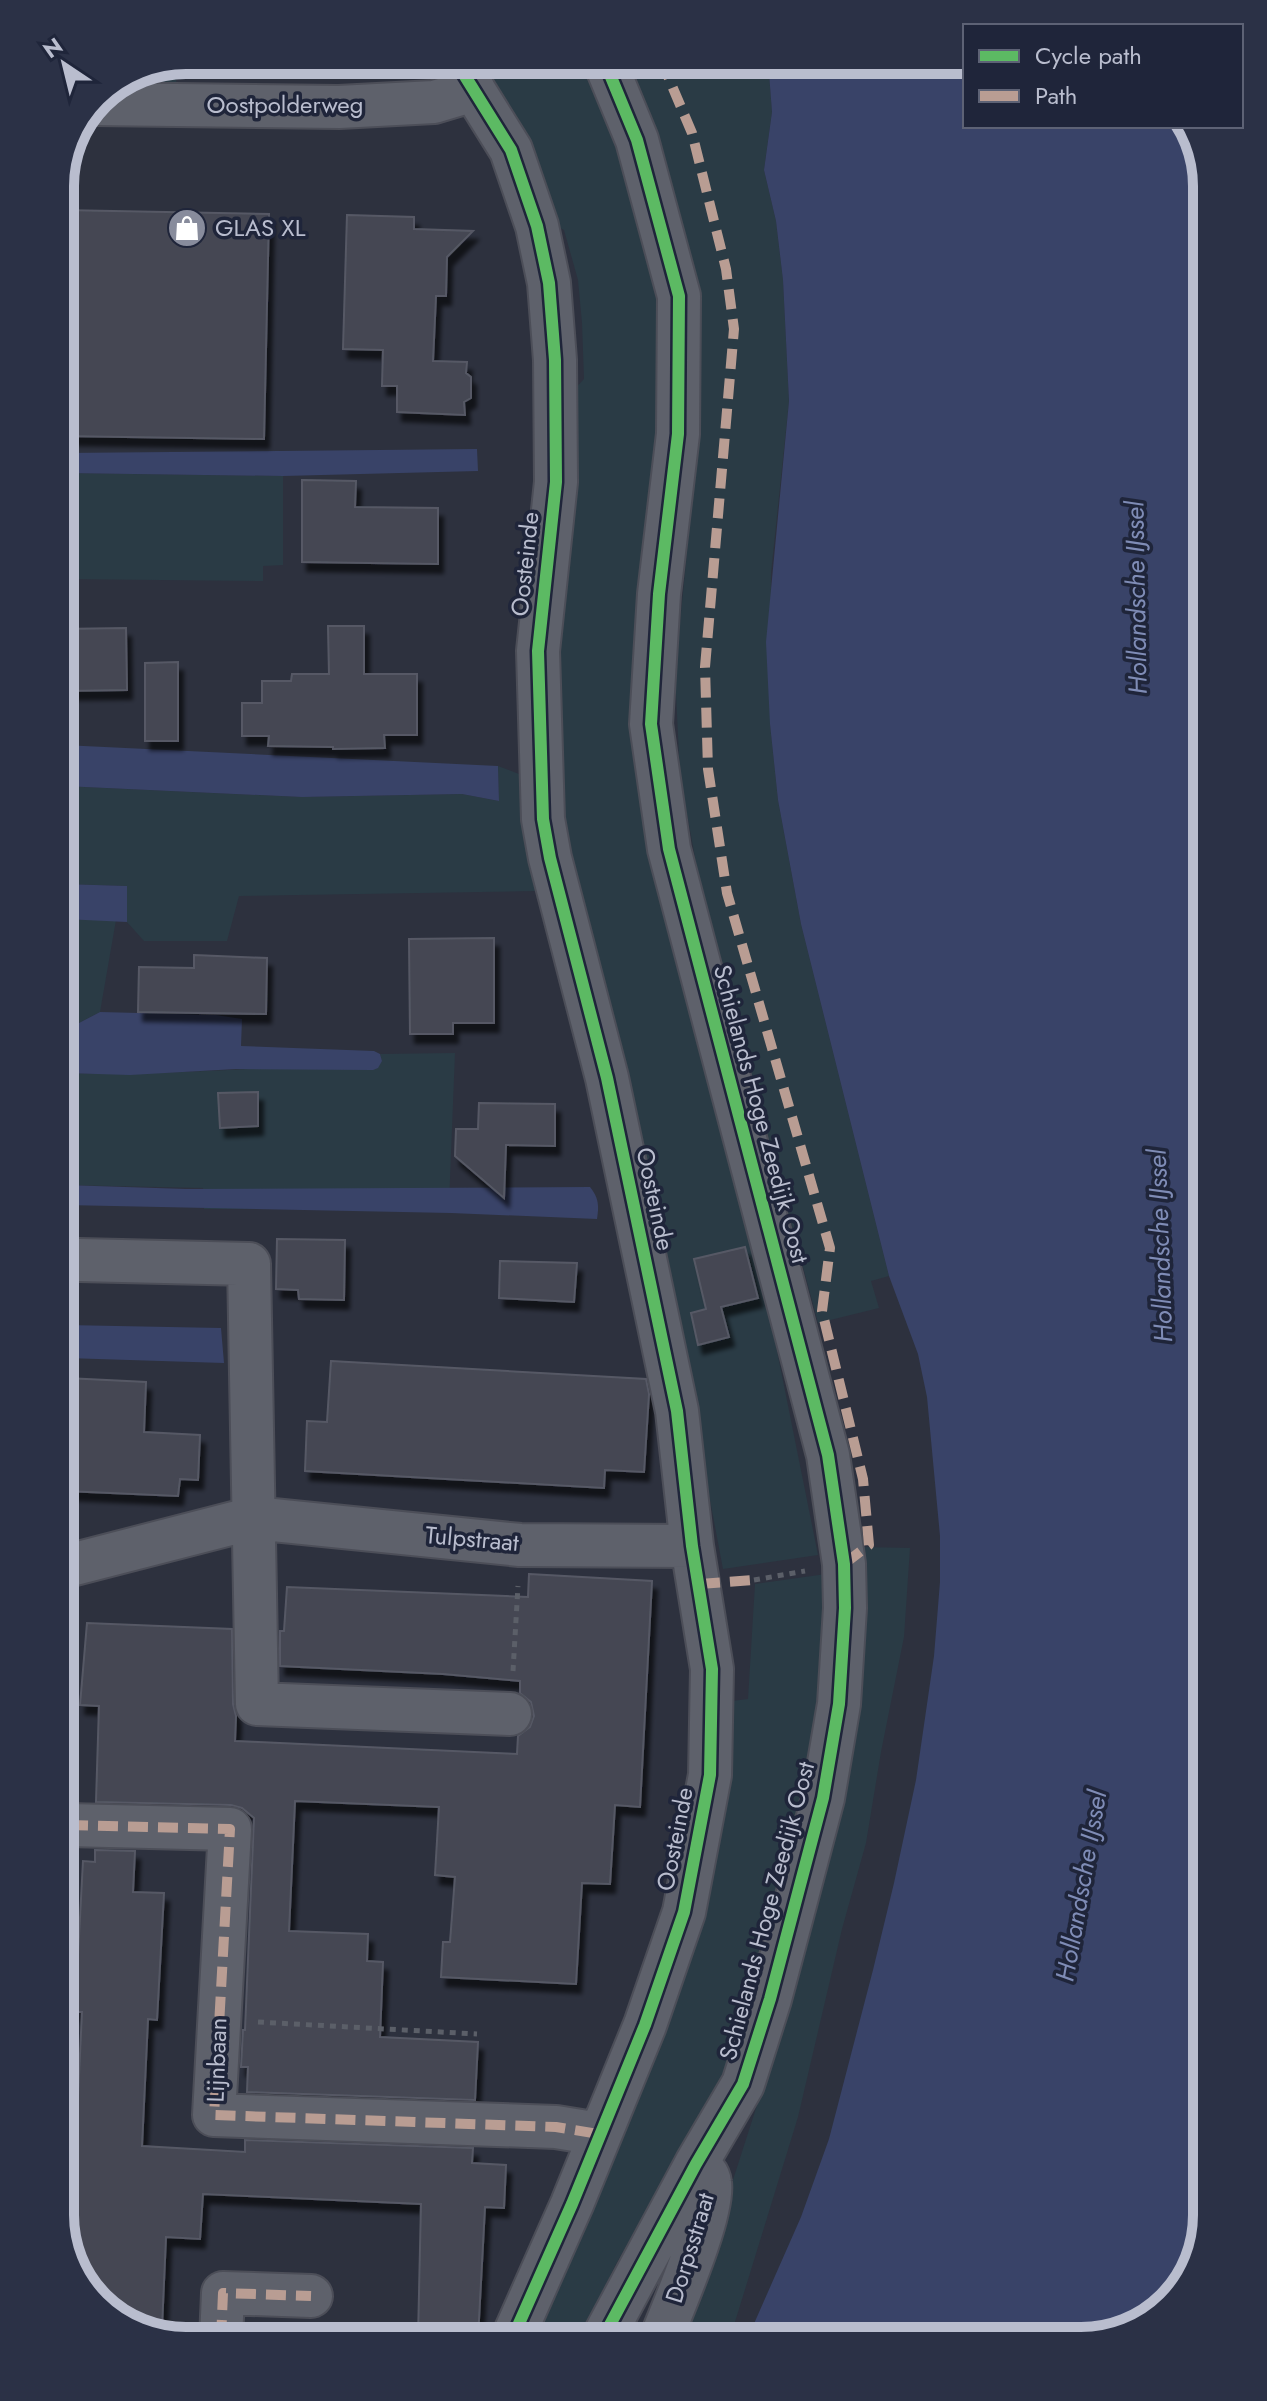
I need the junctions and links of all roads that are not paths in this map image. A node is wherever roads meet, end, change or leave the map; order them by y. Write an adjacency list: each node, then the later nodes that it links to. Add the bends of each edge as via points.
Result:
1 (463, 74): 4 (street, Oostpolderweg, via 434,102 339,107)
2 (469, 74): 7 (street, Oosteinde, via 511,150 537,226 549,283 556,482 538,651 543,819 607,1078 677,1411)
3 (610, 74): 12 (street, Schielands Hoge Zeedijk Oost, via 637,140 679,296 678,434 659,594 651,724 669,849 828,1455 844,1564 839,1704 813,1841 743,2084)
4 (110, 104)
5 (79, 1260): 6 (street, via 249,1264)
6 (253, 1518): 7 (street, Tulpstraat, via 520,1545); 8 (street, Tulpstraat); 9 (street, via 257,1704)
7 (692, 1546): 11 (street, Oosteinde, via 712,1669 710,1775 684,1912)
8 (74, 1564)
9 (510, 1714)
10 (74, 1825): 11 (street, Lijnbaan, via 230,1829 214,2115 556,2127)
11 (599, 2134): 15 (street, Oosteinde)
12 (696, 2164): 16 (street, Schielands Hoge Zeedijk Oost); 17 (street, Dorpsstraat, via 710,2179 711,2196)
13 (311, 2296): 14 (street, via 223,2293)
14 (222, 2327)
15 (517, 2327)
16 (609, 2327)
17 (665, 2327)

